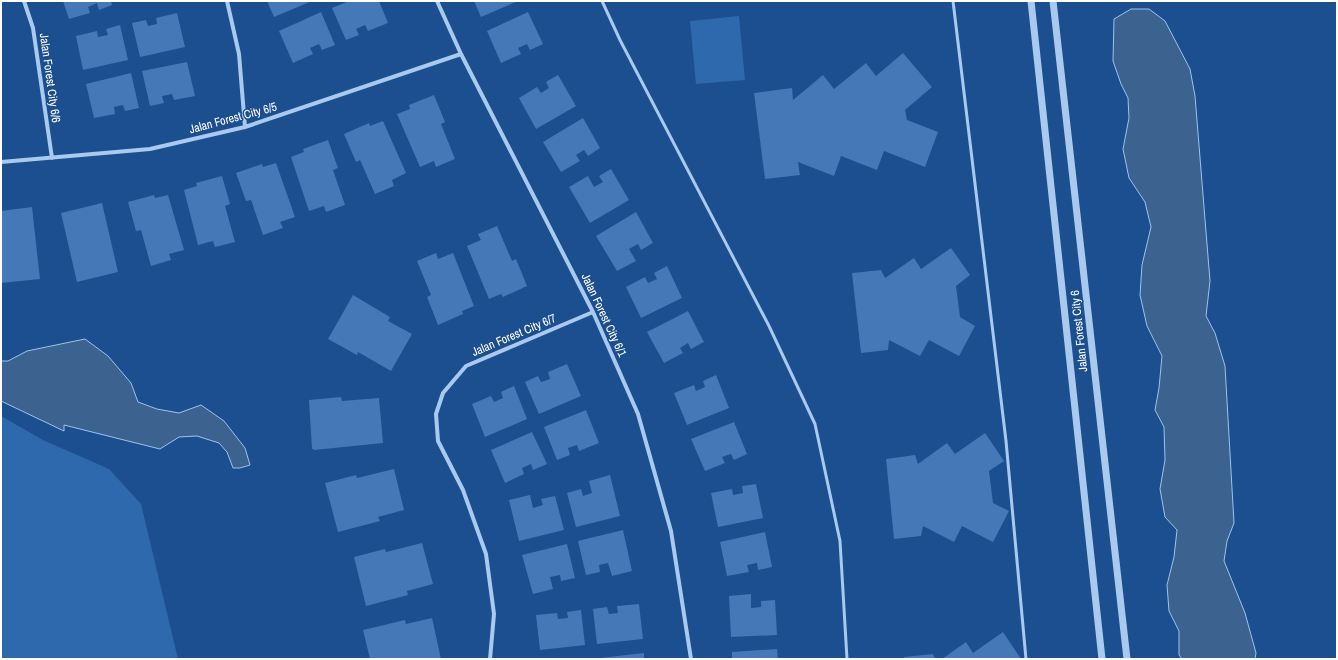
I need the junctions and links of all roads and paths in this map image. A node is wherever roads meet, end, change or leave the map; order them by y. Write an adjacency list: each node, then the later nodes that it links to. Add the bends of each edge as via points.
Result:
1 (24, 1): 10 (street, Jalan Forest City 6/6, via 33,28)
2 (227, 1): 9 (street, via 239,54)
3 (437, 1): 8 (street, Jalan Forest City 6/1)
4 (602, 1): 15 (lane, via 768,326 815,424 840,541)
5 (953, 1): 16 (lane, via 1006,440)
6 (1031, 1): 17 (street, Jalan Forest City 6)
7 (1053, 1): 18 (street, Jalan Forest City 6)
8 (461, 54): 9 (street, Jalan Forest City 6/5); 12 (street, Jalan Forest City 6/1)
9 (245, 127): 10 (street, Jalan Forest City 6/5, via 150,149)
10 (52, 158): 11 (street, Jalan Forest City 6/5)
11 (1, 162)
12 (593, 312): 13 (street, Jalan Forest City 6/7, via 466,366 443,393 436,414 438,441 463,490 486,554 494,614); 14 (street, Jalan Forest City 6/1, via 638,414 671,530)
13 (490, 659)
14 (691, 659)
15 (847, 659)
16 (1026, 659)
17 (1102, 659)
18 (1127, 659)

